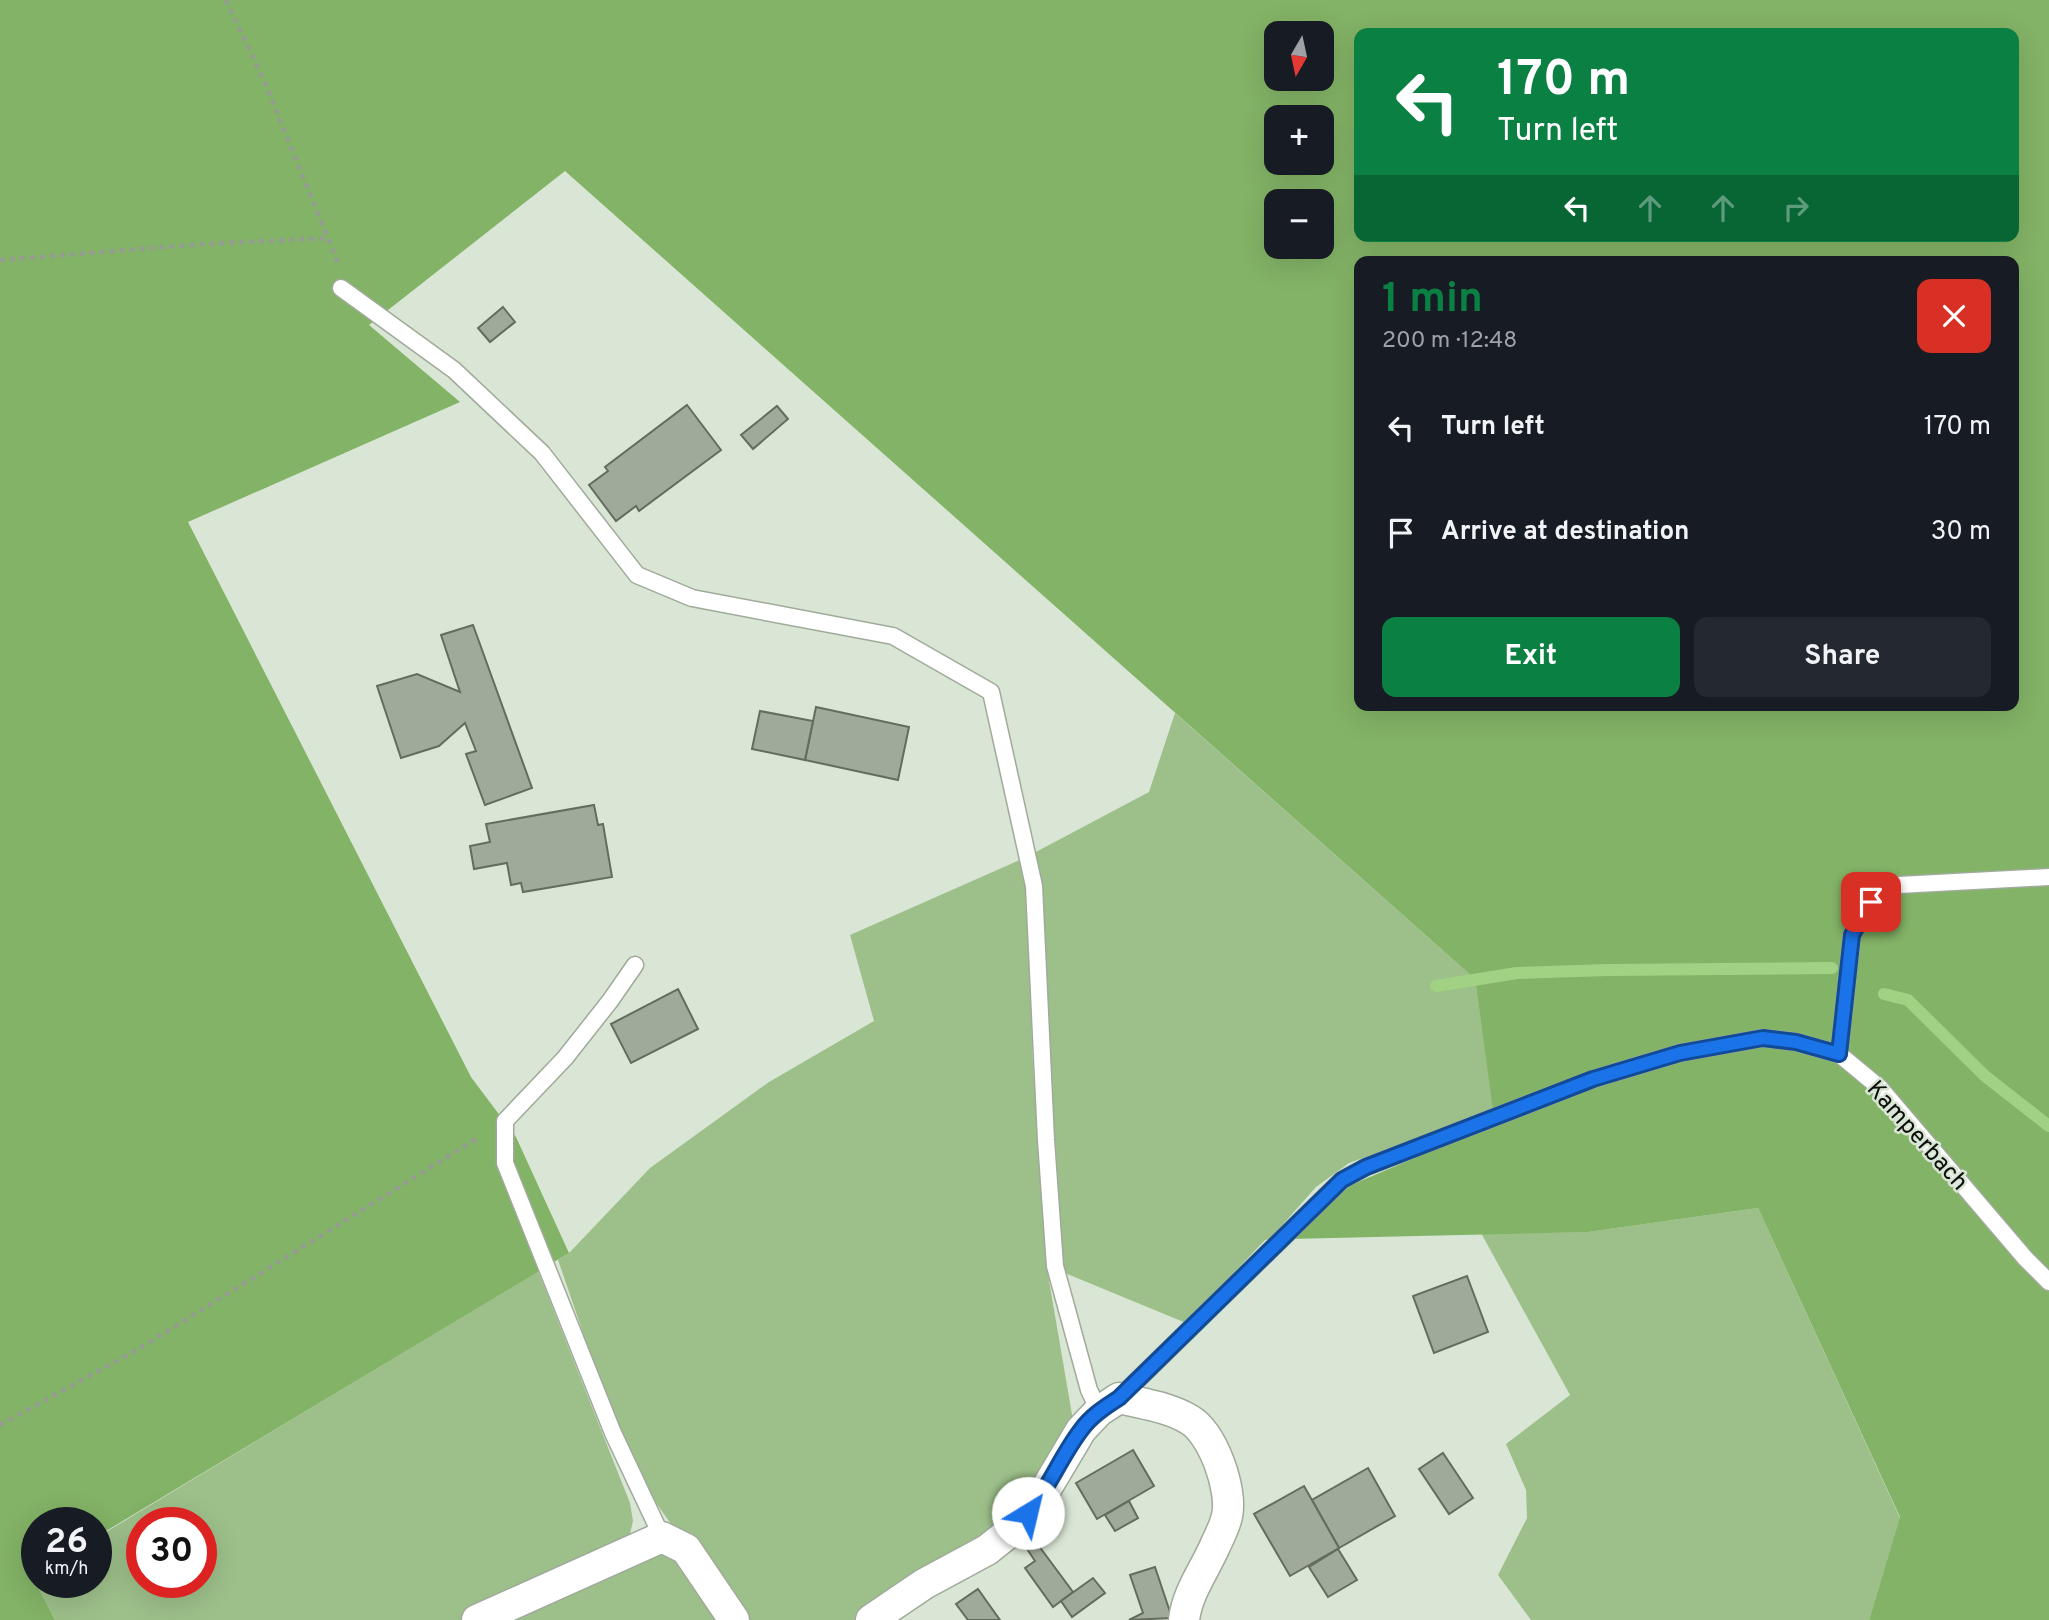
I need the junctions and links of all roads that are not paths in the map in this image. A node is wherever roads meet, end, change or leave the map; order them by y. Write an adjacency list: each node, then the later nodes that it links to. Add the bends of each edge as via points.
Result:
1 (341, 288): 6 (lane, via 454,370 542,453 637,575 692,598 893,636 991,692 1034,886 1055,1266 1089,1390)
2 (2049, 877): 4 (lane, via 1880,886 1852,935)
3 (635, 965): 7 (lane, via 565,1058 505,1121 505,1163 613,1433)
4 (1839, 1054): 5 (lane, Kamperbach, via 1880,1088); 6 (lane, Kamperbach, via 1763,1038 1680,1053 1593,1079 1366,1167 1326,1193)
5 (2049, 1282)
6 (1109, 1404): 10 (street, Kamperbach, via 1081,1430 1040,1499 1016,1527 987,1550); 11 (street, via 1172,1411 1193,1422 1221,1465 1227,1516 1195,1582)
7 (662, 1537): 8 (street); 9 (street, via 686,1549)
8 (477, 1620)
9 (734, 1620)
10 (871, 1620)
11 (1184, 1620)

